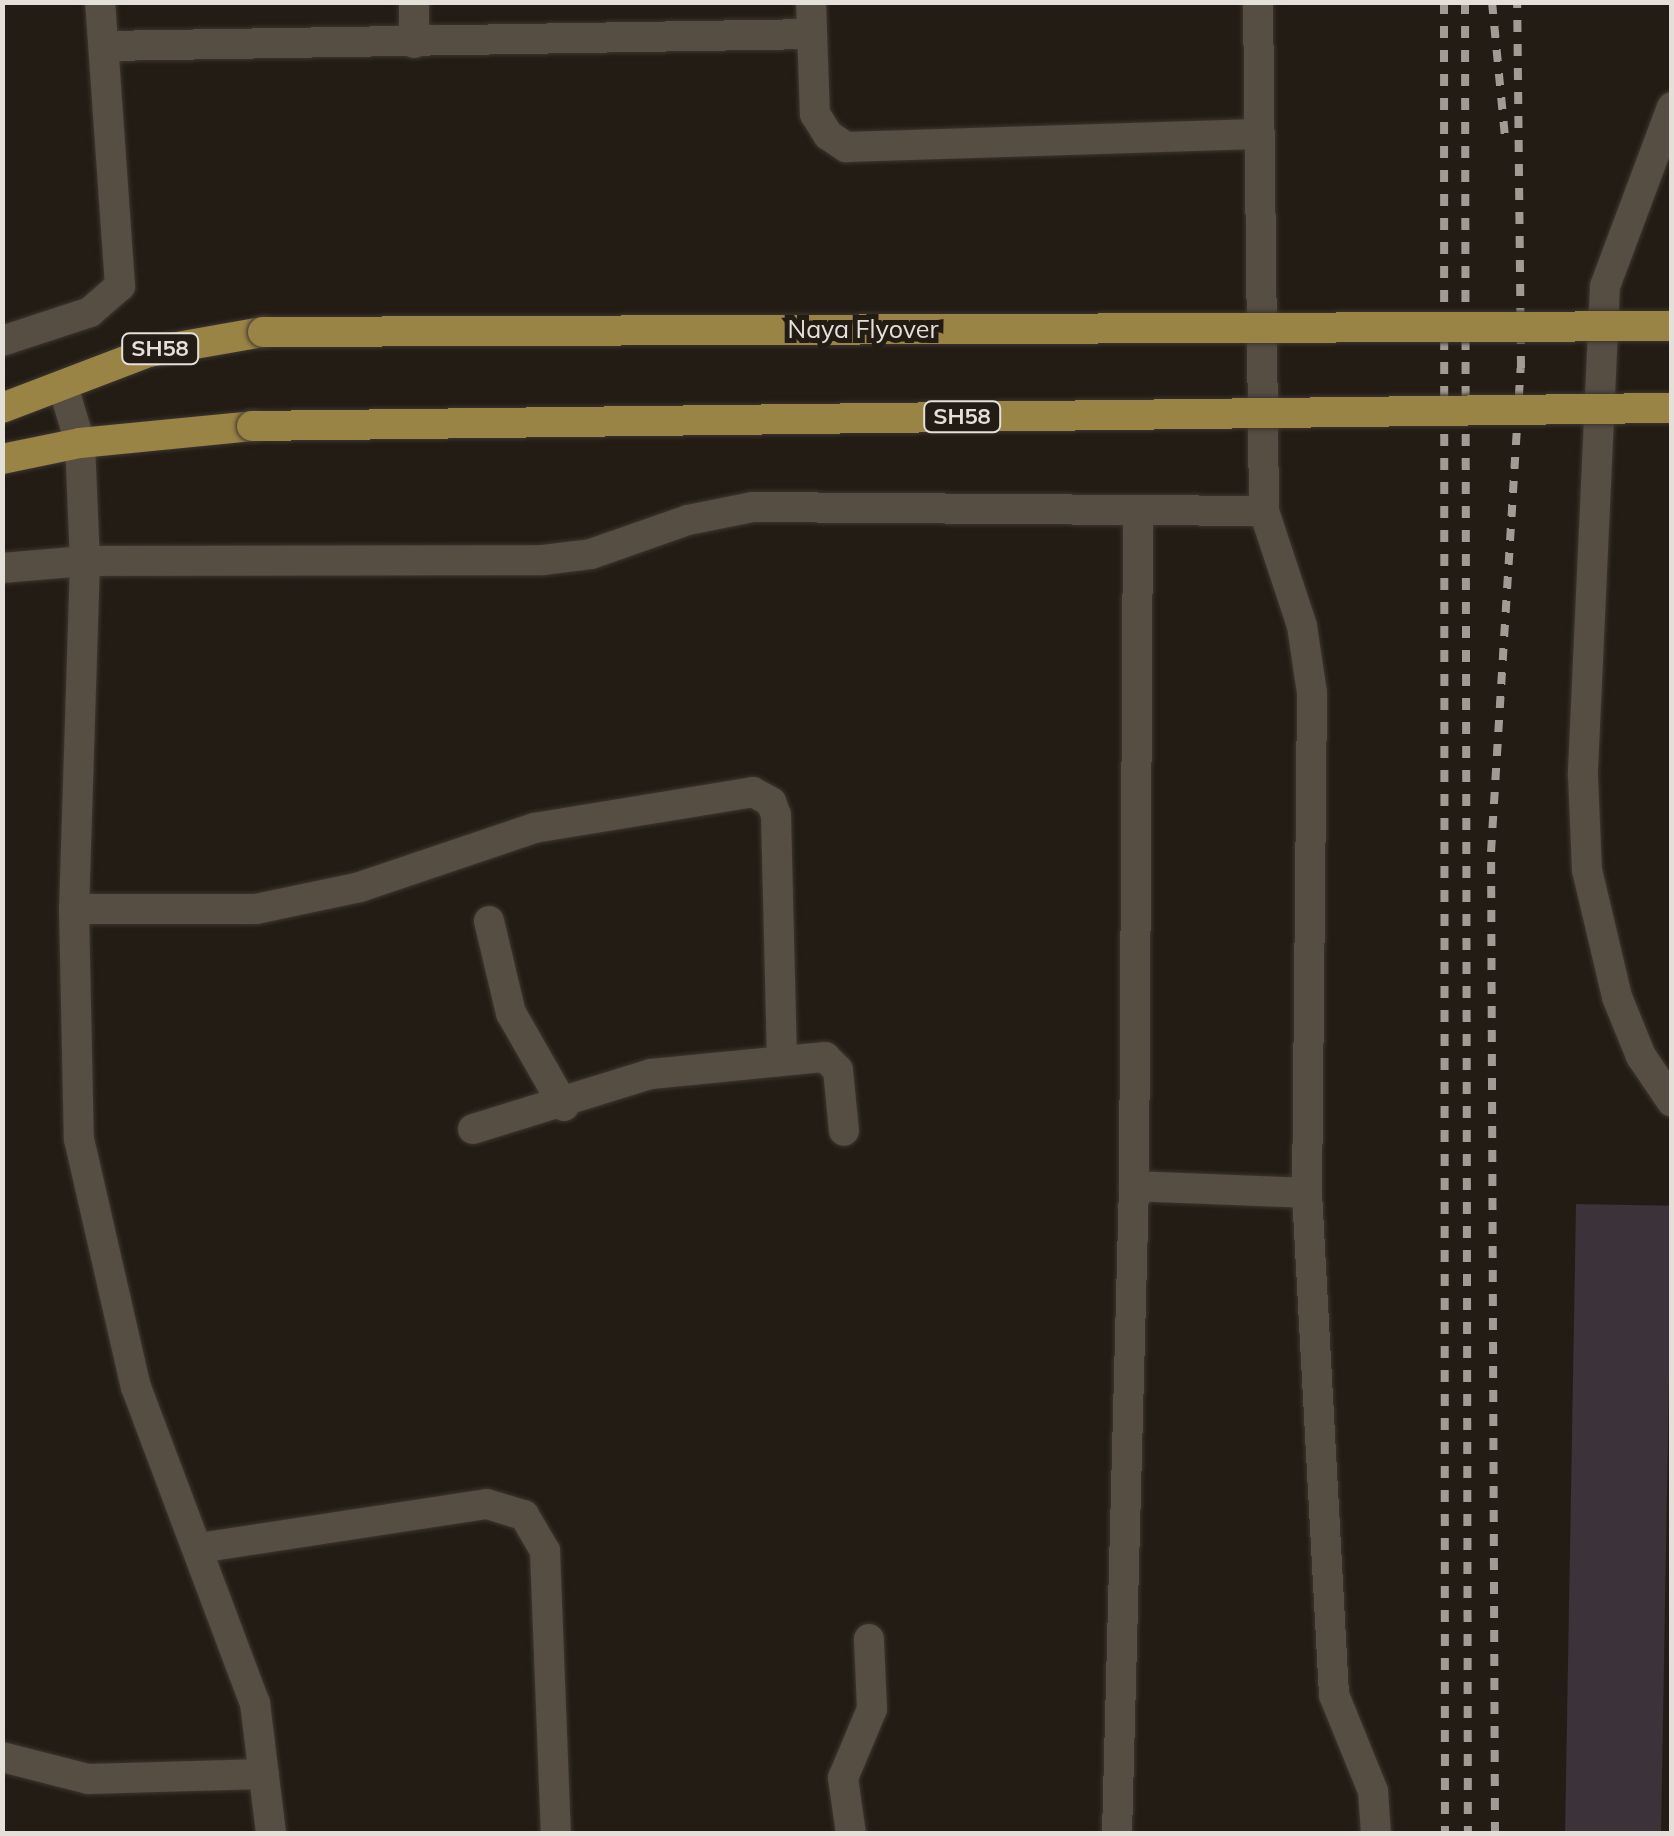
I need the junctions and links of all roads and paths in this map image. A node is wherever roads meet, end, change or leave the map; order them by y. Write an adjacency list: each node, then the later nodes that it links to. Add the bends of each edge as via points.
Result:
1 (100, 2): 7 (street)
2 (414, 2): 6 (street)
3 (810, 2): 5 (street)
4 (1258, 2): 9 (street)
5 (811, 34): 6 (street); 9 (street, via 816,114 828,135 846,147)
6 (414, 42): 7 (street)
7 (105, 46): 11 (street, via 120,286 90,312)
8 (1672, 107): 24 (street, via 1605,286 1583,776 1586,870 1617,996 1641,1056)
9 (1258, 134): 18 (street)
10 (1672, 326): 12 (main road, Naya Flyover / SH58, bridge, via 263,332 148,352)
11 (2, 341)
12 (62, 386): 13 (main road, SH58); 15 (street)
13 (2, 408)
14 (1672, 408): 15 (main road, SH58, bridge, via 252,426)
15 (80, 443): 16 (main road, SH58); 19 (street)
16 (2, 459)
17 (1138, 510): 18 (street); 19 (street, via 753,507 688,520 620,547 543,560); 28 (street)
18 (1264, 511): 29 (street, via 1310,662)
19 (85, 561): 20 (street); 21 (street)
20 (2, 568)
21 (74, 909): 23 (street, via 256,909 360,887 534,828 753,792 776,815); 30 (street, via 78,1140 136,1387)
22 (489, 921): 25 (street, via 511,1014)
23 (782, 1059): 25 (street, via 651,1074); 27 (street, via 833,1060)
24 (1672, 1102)
25 (564, 1106): 26 (street)
26 (473, 1129)
27 (844, 1132)
28 (1134, 1186): 29 (street); 37 (street, via 1119,1567)
29 (1307, 1193): 38 (street, via 1334,1695 1373,1791)
30 (199, 1548): 33 (street, via 255,1702); 35 (street, via 487,1504 524,1515 545,1551)
31 (869, 1639): 36 (street, via 872,1710 843,1778)
32 (2, 1757): 33 (street, via 88,1779)
33 (264, 1774): 34 (street)
34 (271, 1834)
35 (556, 1834)
36 (851, 1834)
37 (1118, 1834)
38 (1376, 1834)

